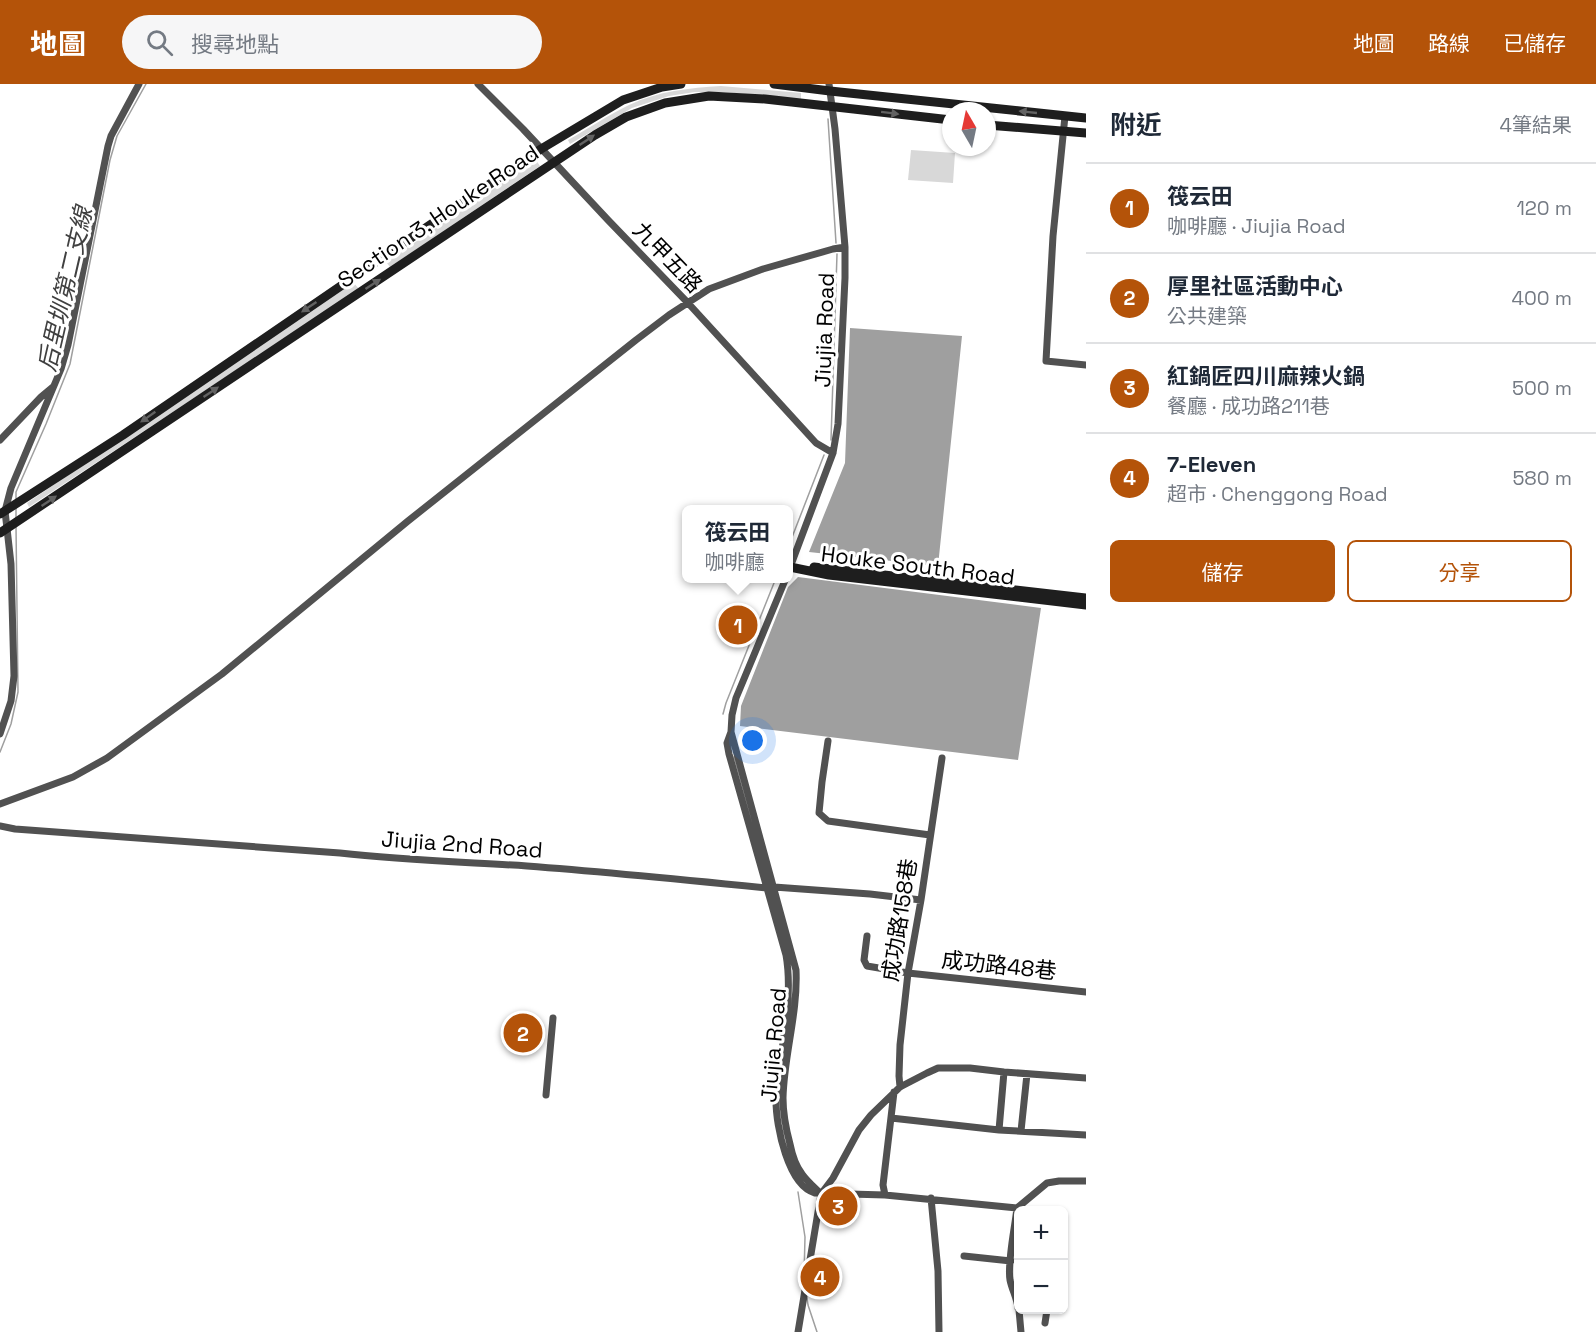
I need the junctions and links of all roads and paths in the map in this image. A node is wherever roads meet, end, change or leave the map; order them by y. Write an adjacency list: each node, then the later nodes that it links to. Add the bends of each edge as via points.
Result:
1 (139, 84): 18 (street, via 108,146 68,345)
2 (478, 84): 13 (street, 九甲五路)
3 (681, 84): 13 (street, Section 3, Houke Road, via 623,100)
4 (774, 84): 5 (street)
5 (829, 88): 6 (street, Jiujia Road); 7 (street, one-way to 5)
6 (832, 107): 9 (street, Section 3, Houke Road, one-way to 9); 14 (street, Section 3, Houke Road, one-way to 6, via 626,117 665,103 709,96); 15 (street, Jiujia Road)
7 (1065, 116): 8 (street); 11 (street)
8 (1086, 117)
9 (942, 119)
10 (996, 126): 11 (street)
11 (1064, 132): 12 (street); 17 (street, via 1046,361)
12 (1086, 133)
13 (541, 149): 14 (street, 九甲五路); 21 (street, Section 3, Houke Road, one-way to 21, via 123,435)
14 (554, 163): 16 (street, 九甲五路); 22 (street, Section 3, Houke Road, one-way to 14)
15 (845, 247): 16 (street, via 763,269 709,289); 20 (street, Jiujia Road, via 838,424)
16 (688, 303): 20 (street, 九甲五路, via 816,443); 32 (street, via 408,521 222,674 107,759 73,777)
17 (1086, 365)
18 (54, 387): 19 (street); 21 (street)
19 (0, 440)
20 (833, 453): 23 (street, Jiujia Road)
21 (2, 512): 22 (street)
22 (4, 531): 29 (street, via 11,564 14,676)
23 (793, 561)
24 (793, 569): 26 (street, Houke South Road)
25 (784, 583): 35 (street, Jiujia Road, via 736,698 731,732)
26 (1051, 598): 27 (street, Houke South Road); 28 (street, Houke South Road)
27 (1086, 598)
28 (1086, 605)
29 (0, 734)
30 (828, 741): 34 (street, via 819,813 828,821)
31 (942, 758): 34 (street, 成功路158巷)
32 (0, 804)
33 (0, 826): 35 (street, Jiujia 2nd Road)
34 (930, 835): 36 (street, 成功路158巷)
35 (771, 887): 36 (street, Jiujia 2nd Road); 51 (street, Jiujia Road, via 797,985 783,1098 785,1120 794,1158 802,1174)
36 (921, 900): 38 (street, 成功路158巷)
37 (867, 936): 38 (street, 成功路48巷, via 867,966)
38 (908, 973): 39 (street, 成功路48巷); 44 (street, 成功路158巷)
39 (1086, 992)
40 (553, 1018): 45 (street)
41 (1004, 1072): 42 (street); 44 (street, via 938,1068); 47 (street)
42 (1027, 1074): 43 (street); 48 (street)
43 (1086, 1078)
44 (897, 1090): 46 (street, 成功路158巷); 51 (street, via 860,1130)
45 (546, 1095)
46 (891, 1118): 47 (street); 52 (street, 成功路158巷)
47 (999, 1130): 48 (street)
48 (1021, 1131): 49 (street)
49 (1086, 1135)
50 (1086, 1181): 54 (street, via 1047,1183)
51 (821, 1194): 52 (street); 63 (street)
52 (885, 1195): 53 (street)
53 (931, 1198): 55 (street); 64 (street)
54 (1019, 1206)
55 (1014, 1208)
56 (1014, 1234): 58 (street)
57 (964, 1256): 58 (street)
58 (1011, 1261): 59 (street)
59 (1014, 1293)
60 (1019, 1314): 65 (street)
61 (1046, 1314): 62 (street)
62 (1045, 1323)
63 (798, 1332)
64 (939, 1332)
65 (1021, 1332)

